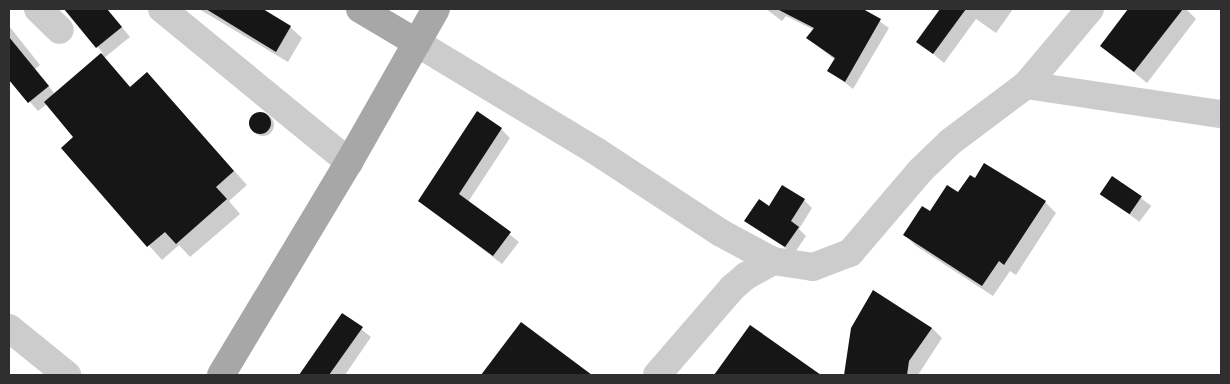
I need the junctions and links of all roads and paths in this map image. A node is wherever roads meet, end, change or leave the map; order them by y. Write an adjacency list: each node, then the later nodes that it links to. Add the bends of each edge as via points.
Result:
1 (38, 9): 6 (street)
2 (162, 9): 10 (street)
3 (360, 9): 7 (main road)
4 (436, 9): 7 (main road)
5 (1090, 9): 8 (street)
6 (60, 30)
7 (417, 43): 10 (main road); 11 (street, via 596,151 722,233)
8 (1026, 85): 9 (street); 11 (street, via 950,142 921,170 850,253 813,267)
9 (1221, 114)
10 (349, 162): 14 (main road)
11 (773, 261): 15 (street, via 732,288)
12 (9, 328): 13 (street)
13 (67, 375)
14 (221, 375)
15 (657, 375)

